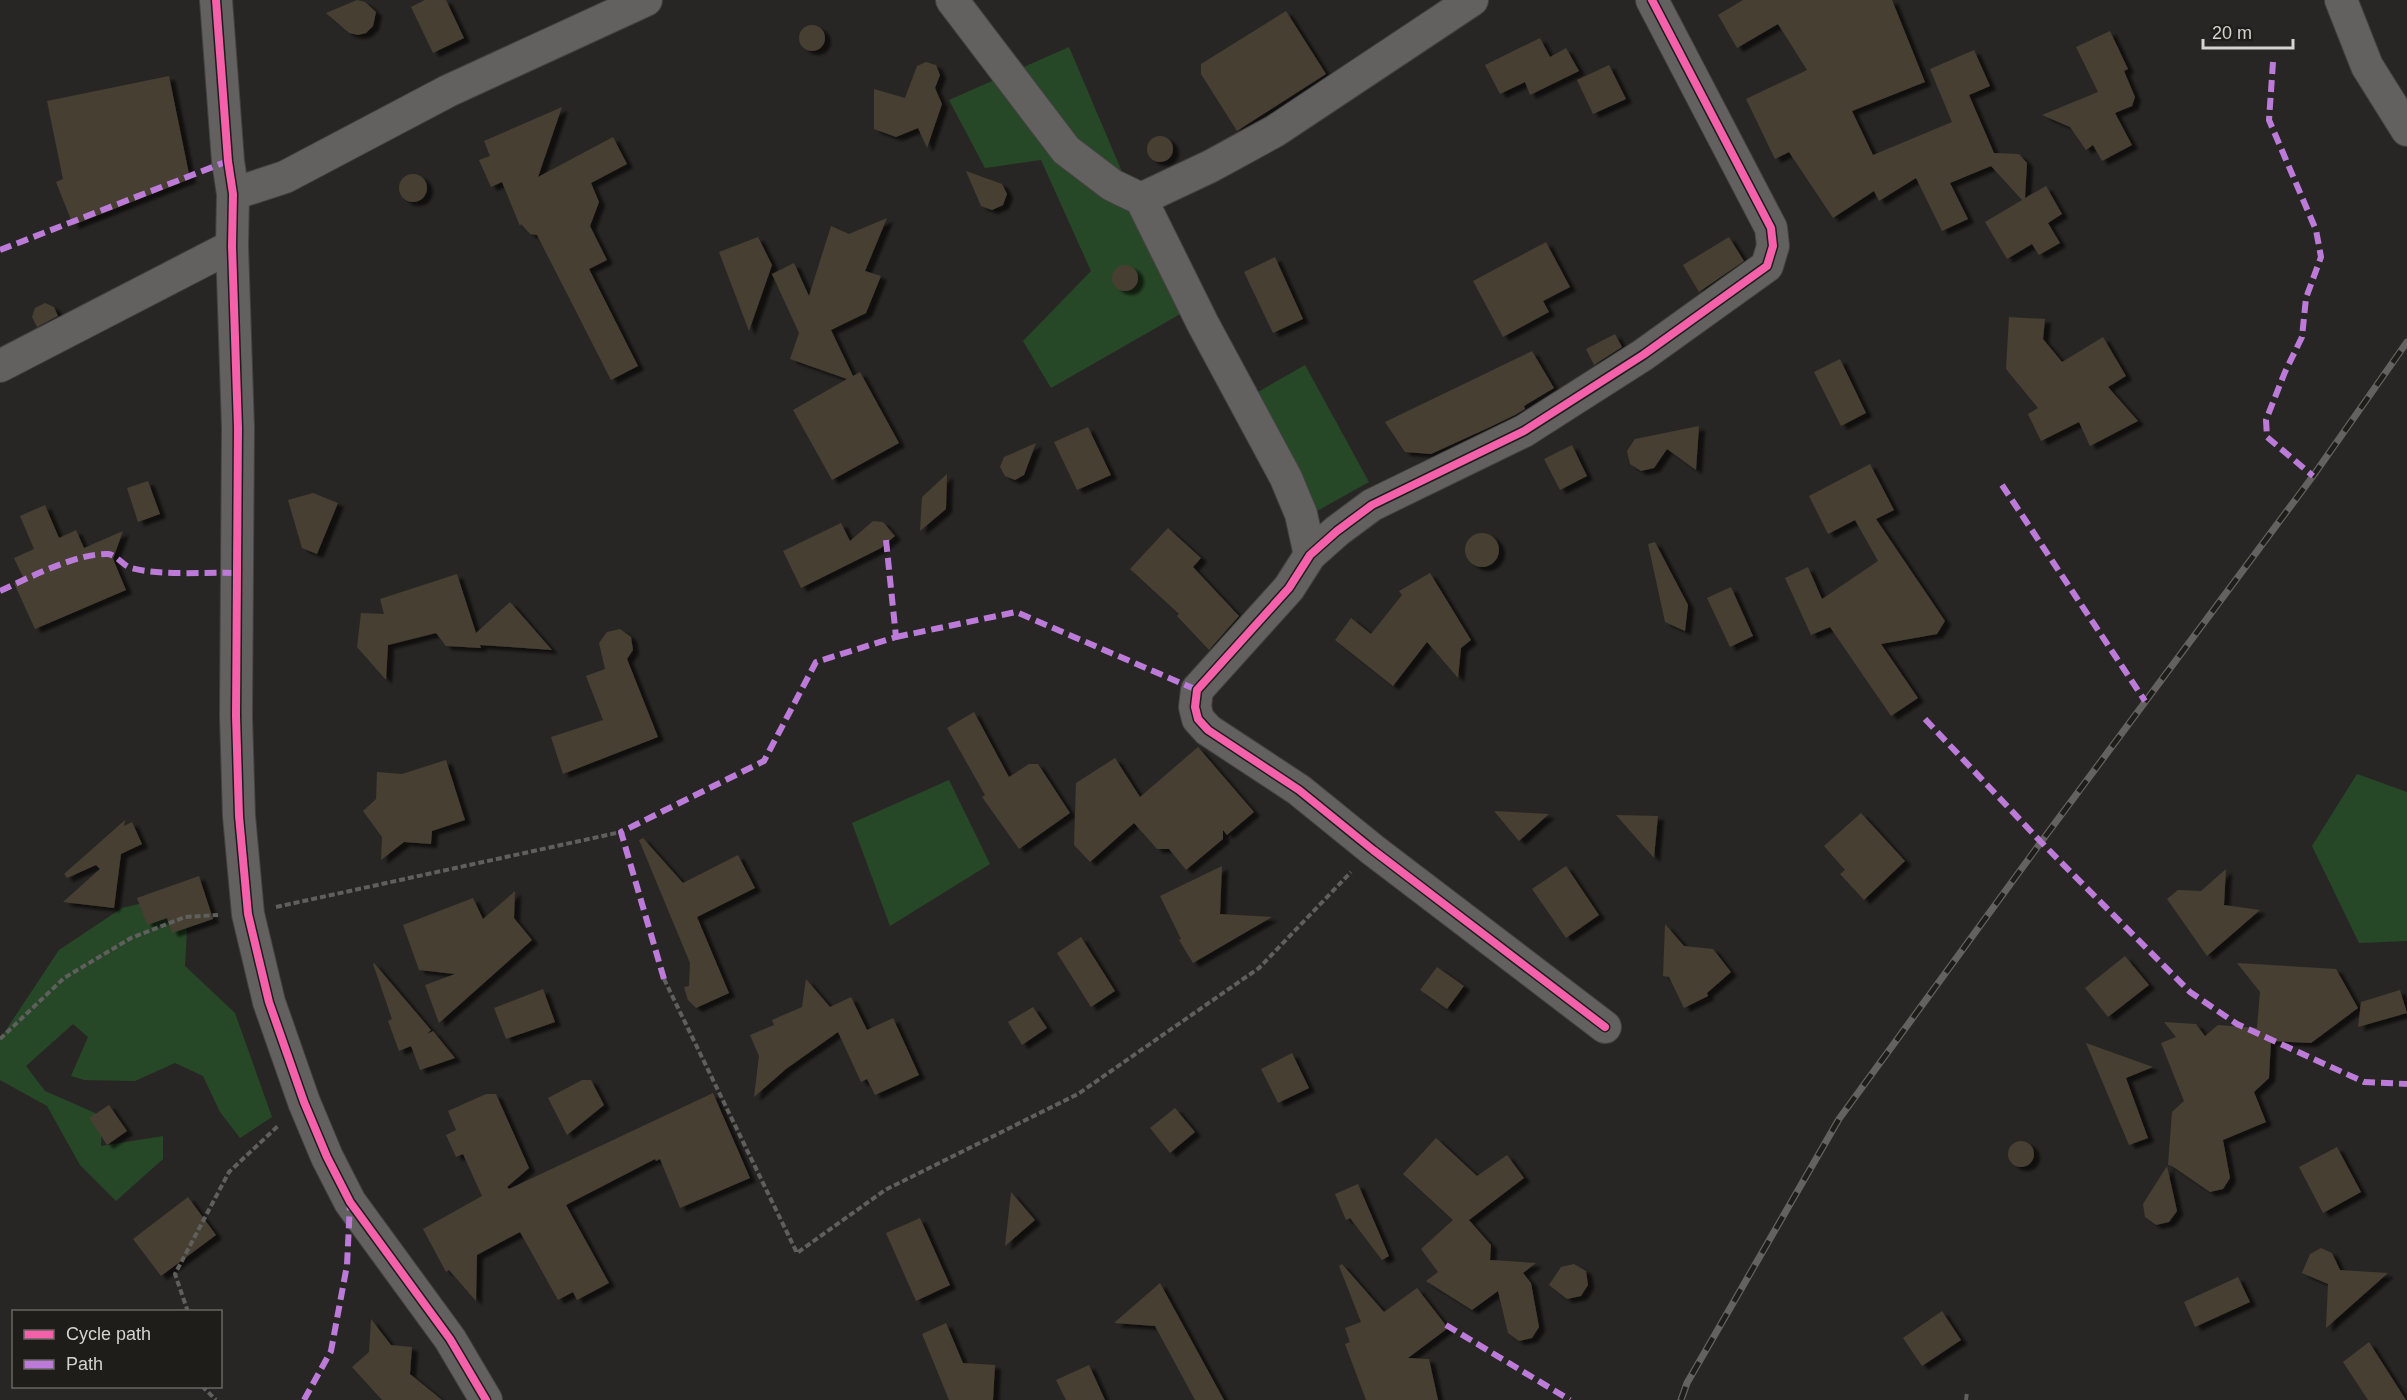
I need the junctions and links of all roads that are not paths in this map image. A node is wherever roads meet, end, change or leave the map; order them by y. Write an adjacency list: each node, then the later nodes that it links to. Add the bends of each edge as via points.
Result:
1 (216, 0): 8 (street)
2 (952, 0): 9 (street, via 1066,150 1112,185)
3 (1472, 0): 9 (street, via 1275,131)
4 (1652, 0): 12 (street, via 1771,228 1773,246 1767,266 1643,354 1524,431 1372,506)
5 (2341, 0): 7 (street, via 2367,66)
6 (631, 3): 8 (street, via 448,91 285,177)
7 (2407, 130)
8 (233, 194): 10 (street)
9 (1142, 199): 12 (street, via 1203,324 1286,478 1301,514)
10 (232, 246): 11 (street); 14 (street, via 238,428 236,716 239,816 248,914 269,1002 327,1157 350,1202 450,1339)
11 (0, 366)
12 (1310, 555): 13 (street, via 1289,588 1197,690 1198,719 1220,740 1299,790)
13 (1605, 1027)
14 (486, 1400)

